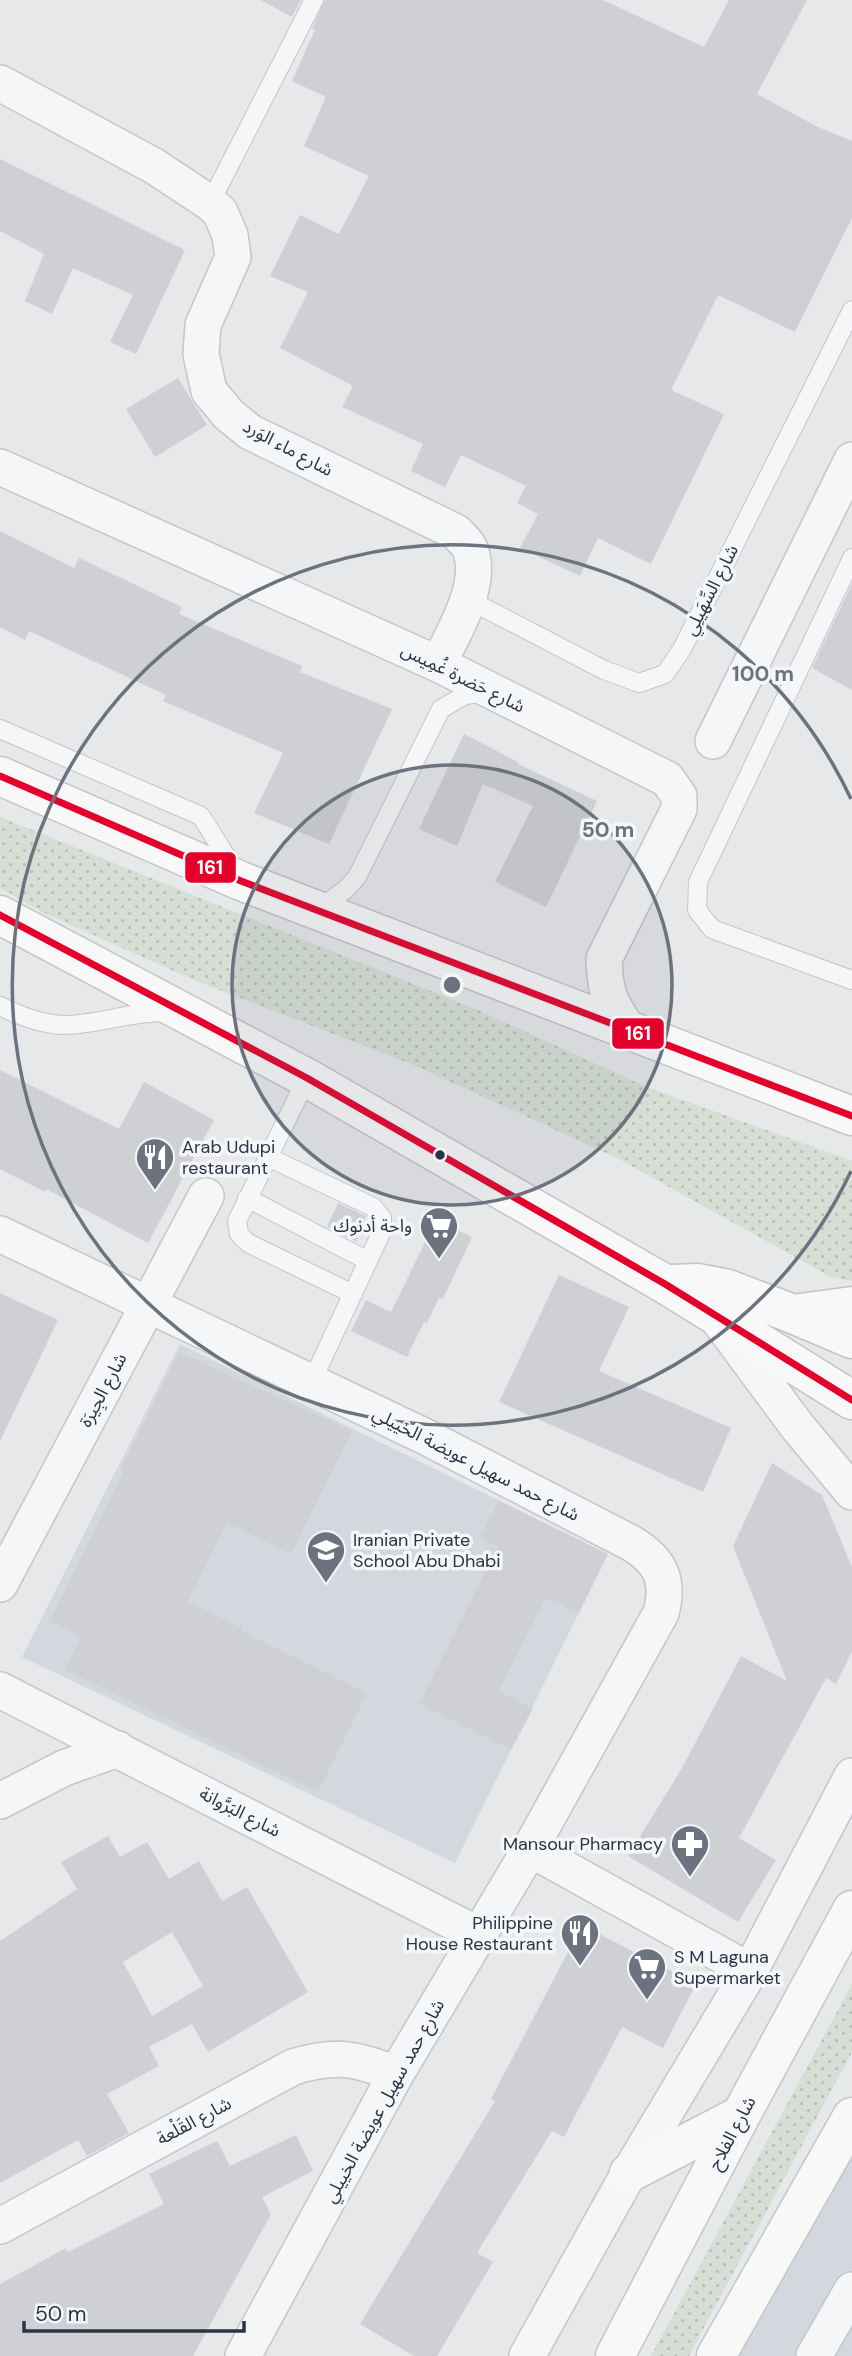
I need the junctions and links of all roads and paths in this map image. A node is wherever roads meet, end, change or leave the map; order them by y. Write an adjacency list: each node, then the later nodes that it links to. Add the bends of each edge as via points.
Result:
1 (314, 0): 3 (lane)
2 (0, 83): 3 (street, شارع ماء الوَرد, via 154,166)
3 (210, 203): 8 (street, شارع ماء الوَرد, via 220,212 230,235 233,257 204,325 201,354 209,391 250,432 456,532 470,549)
4 (852, 310): 8 (lane, شارع السِّهَيلِي, via 682,649 665,674 639,683 604,670)
5 (852, 460): 12 (street)
6 (0, 467): 9 (street, شارع حَضرة غُمِيس)
7 (852, 558): 17 (lane, via 698,882 697,910 712,929)
8 (469, 600): 9 (street, شارع ماء الوَرد)
9 (438, 664): 10 (street, شارع حَضرة غُمِيس)
10 (494, 692): 15 (lane, via 465,695 441,709 357,877); 20 (street, شارع حَضرة غُمِيس, via 667,779 679,796 679,809 604,959 605,984)
11 (0, 729): 14 (lane, via 201,816)
12 (713, 741)
13 (0, 776): 14 (main road)
14 (241, 881): 15 (main road)
15 (317, 910): 20 (main road)
16 (0, 915): 19 (main road)
17 (852, 980)
18 (0, 1006): 19 (lane, via 26,1018 62,1025)
19 (181, 1012): 21 (main road)
20 (629, 1031): 22 (main road)
21 (307, 1078): 23 (lane); 28 (main road)
22 (852, 1116)
23 (268, 1157): 25 (lane); 27 (lane, via 378,1212 382,1231)
24 (206, 1196): 30 (street, شارع الجِيرَة)
25 (247, 1198): 27 (lane); 29 (lane, via 236,1228 243,1240)
26 (0, 1234): 30 (street, شارع حمد سهيل عويضة الخييلي)
27 (368, 1261): 29 (lane)
28 (665, 1284): 32 (main road); 33 (main road, via 697,1283 728,1289)
29 (354, 1294): 35 (lane)
30 (147, 1306): 35 (street, شارع حمد سهيل عويضة الخييلي); 38 (street, شارع الجِيرَة)
31 (852, 1306): 33 (main road)
32 (713, 1314): 36 (main road); 37 (street)
33 (793, 1314): 34 (main road)
34 (852, 1339)
35 (311, 1383): 44 (street, شارع حمد سهيل عويضة الخييلي, via 631,1543 643,1550 660,1572 664,1585 661,1613)
36 (852, 1401)
37 (852, 1492)
38 (0, 1584)
39 (0, 1690): 40 (street, شارع البَرَّوانة)
40 (53, 1716): 41 (street, شارع البَرَّوانة); 43 (street, via 51,1754 38,1776)
41 (118, 1749): 43 (street, via 64,1768); 46 (street, شارع البَرَّوانة)
42 (852, 1776): 47 (street)
43 (15, 1793)
44 (530, 1849): 46 (street, شارع حمد سهيل عويضة الخييلي); 47 (street)
45 (852, 1910): 49 (main road, شارع الفلاح)
46 (479, 1935): 48 (street, شارع حمد سهيل عويضة الخييلي)
47 (750, 1971): 51 (street)
48 (397, 2074): 52 (street, شارع القَلْعة, via 347,2059 293,2067); 54 (street, شارع حمد سهيل عويضة الخييلي)
49 (741, 2115): 51 (main road); 56 (main road, شارع الفلاح)
50 (852, 2117): 57 (main road)
51 (629, 2173): 55 (street)
52 (0, 2226)
53 (852, 2290): 58 (street)
54 (243, 2356)
55 (527, 2356)
56 (615, 2356)
57 (716, 2356)
58 (814, 2356)

